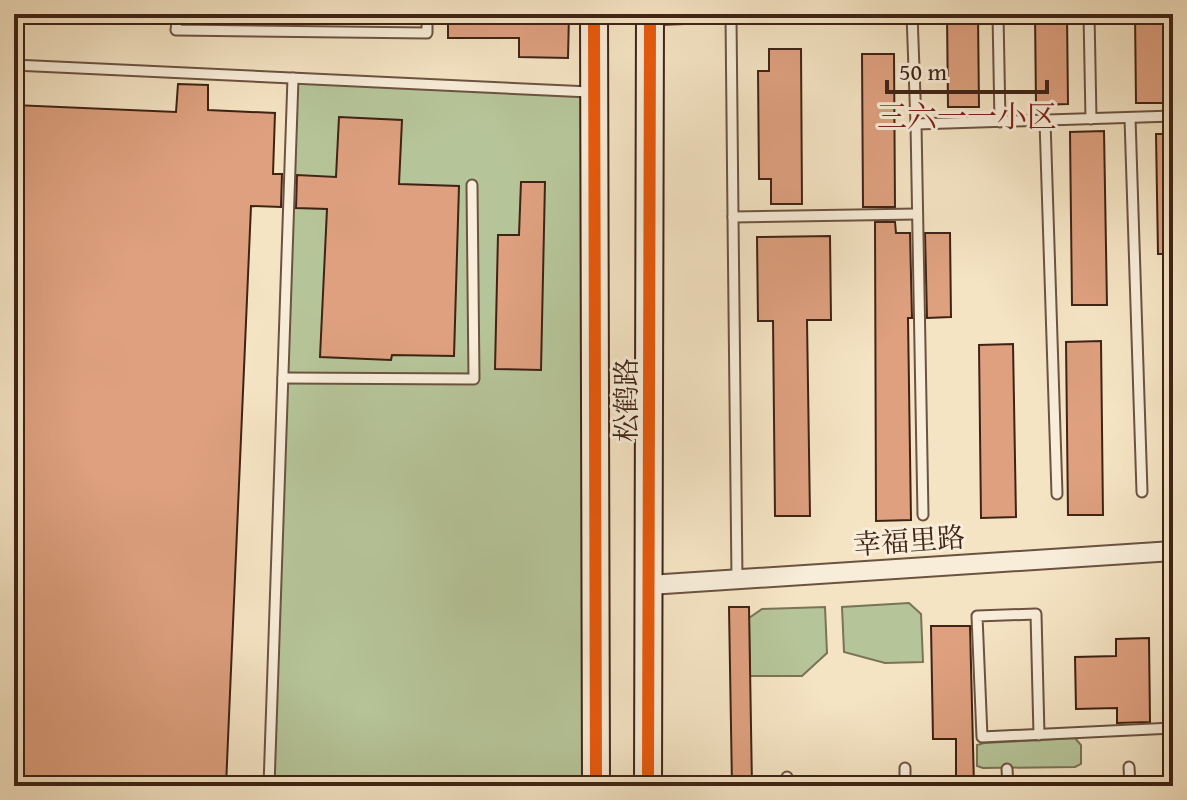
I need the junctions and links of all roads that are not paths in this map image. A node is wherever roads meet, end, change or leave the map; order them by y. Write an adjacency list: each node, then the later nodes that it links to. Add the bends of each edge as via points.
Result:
1 (178, 14): 2 (lane, via 176,30 412,33 427,33)
2 (427, 14)
3 (594, 14): 12 (main road, 松鹤路)
4 (782, 14): 8 (lane)
5 (912, 14): 18 (lane)
6 (998, 14): 17 (lane)
7 (1089, 14): 15 (lane)
8 (731, 16): 9 (lane); 21 (lane)
9 (650, 17): 28 (main road, 松鹤路)
10 (14, 65): 11 (lane)
11 (293, 78): 12 (lane); 22 (lane)
12 (594, 92): 36 (main road, 松鹤路)
13 (1173, 116): 14 (lane)
14 (1130, 118): 15 (lane); 23 (lane)
15 (1091, 119): 16 (lane)
16 (1045, 121): 17 (lane); 24 (lane)
17 (1000, 122): 18 (lane)
18 (916, 124): 20 (lane)
19 (472, 185): 22 (lane, via 474,379)
20 (917, 214): 21 (lane); 25 (lane)
21 (733, 217): 27 (lane)
22 (283, 378): 35 (lane)
23 (1142, 492)
24 (1057, 494)
25 (923, 515)
26 (1171, 551): 27 (street, 幸福里路); 29 (lane)
27 (737, 579): 28 (street, 幸福里路)
28 (649, 585): 37 (main road, 松鹤路)
29 (1173, 666)
30 (1173, 728): 31 (lane)
31 (1039, 735): 31 (lane, via 982,737 977,616 1036,614)
32 (1129, 767): 40 (lane)
33 (905, 768): 38 (lane)
34 (1007, 769): 39 (lane)
35 (269, 786)
36 (596, 786)
37 (648, 786)
38 (905, 786)
39 (1008, 786)
40 (1130, 786)

